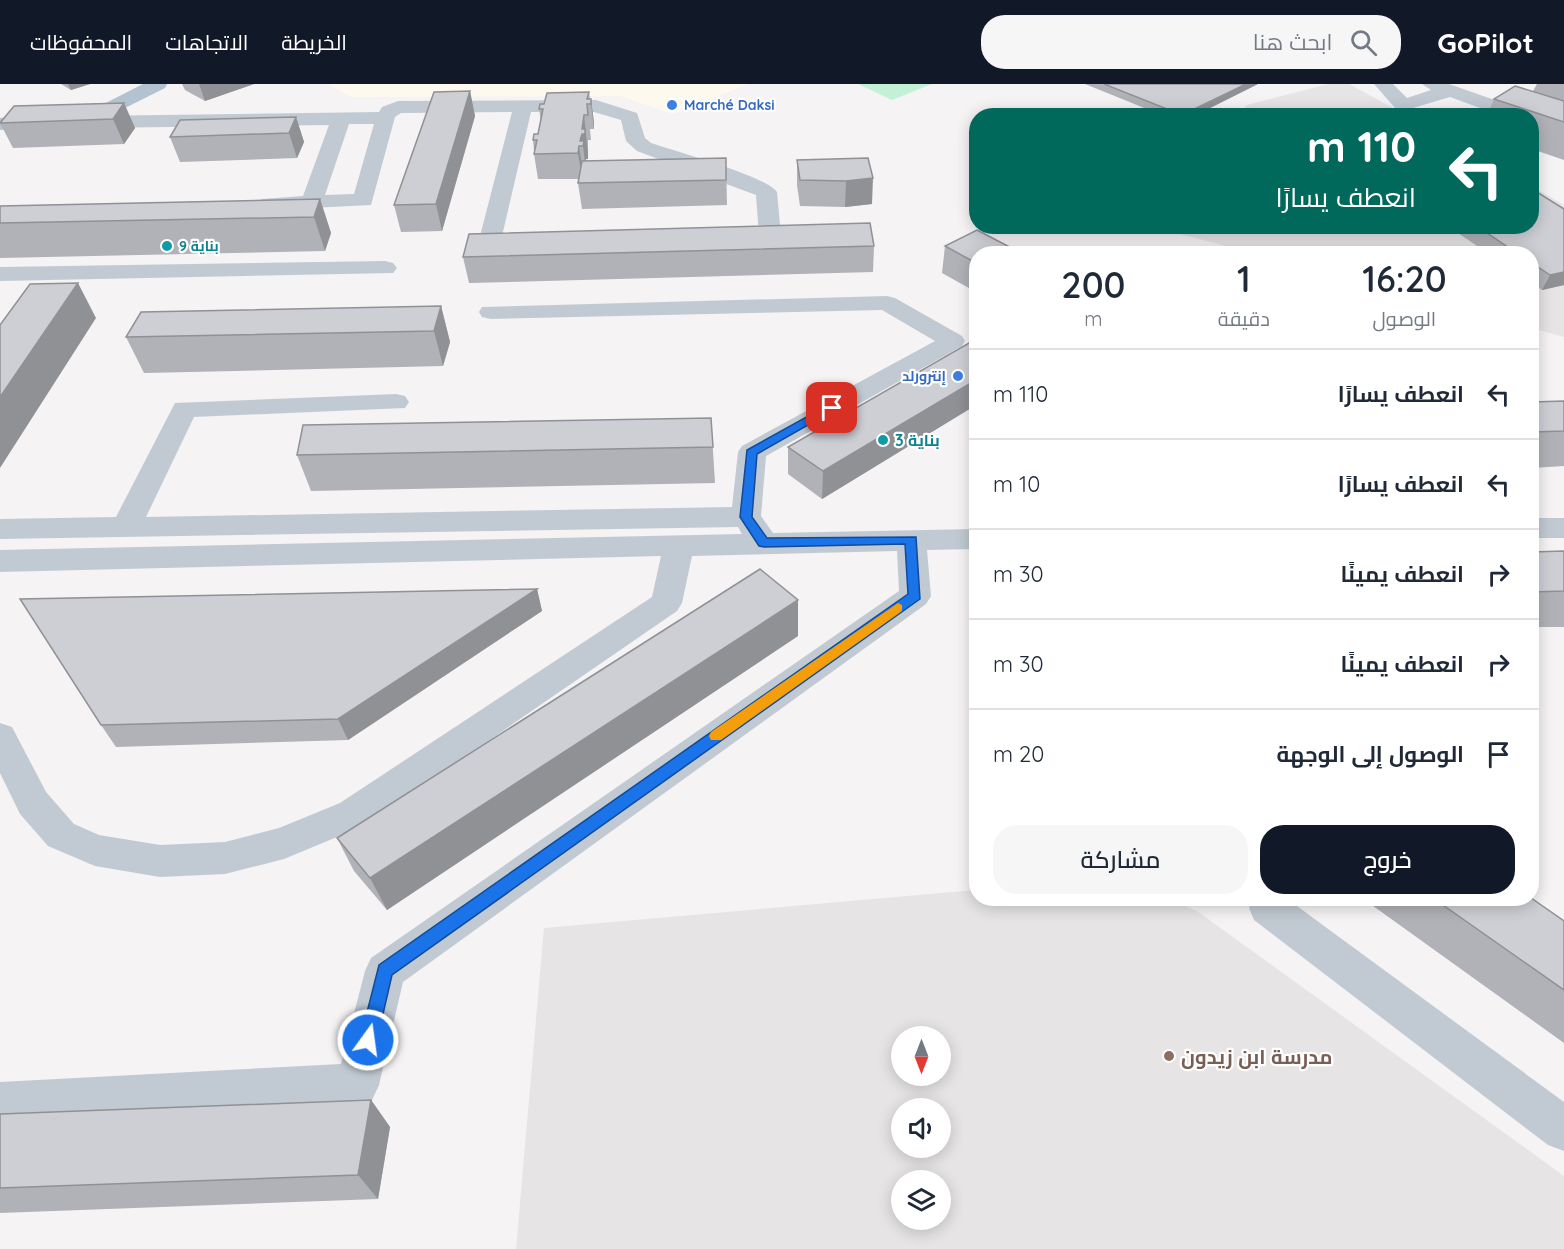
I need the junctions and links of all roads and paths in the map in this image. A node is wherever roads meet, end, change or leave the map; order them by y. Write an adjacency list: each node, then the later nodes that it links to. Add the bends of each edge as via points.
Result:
1 (158, 84): 8 (main road, via 96,115)
2 (1383, 84): 3 (street, via 1403,105)
3 (1440, 87): 5 (street)
4 (523, 107): 6 (street, via 398,107); 11 (street); 12 (street, via 596,106 630,117 636,141 644,147 766,192)
5 (1499, 108)
6 (386, 117): 7 (street); 9 (street, via 363,200)
7 (340, 118): 8 (street); 9 (street)
8 (7, 123)
9 (312, 202): 10 (street)
10 (254, 204)
11 (491, 236)
12 (770, 236)
13 (385, 268): 14 (street)
14 (0, 274)
15 (492, 312): 17 (street, via 887,303 953,341 752,452)
16 (396, 402): 18 (street, via 184,409)
17 (746, 517): 18 (street); 24 (street)
18 (126, 527): 21 (street)
19 (1539, 528): 20 (street)
20 (1564, 528)
21 (0, 529)
22 (969, 539): 23 (street)
23 (911, 540): 24 (street); 29 (street, via 915,596 385,971 357,1085)
24 (764, 543): 25 (street)
25 (679, 545): 26 (street); 27 (street, via 666,603 353,814 284,843 225,858 160,861 94,850 61,835 33,803)
26 (0, 561)
27 (0, 737)
28 (1268, 908): 30 (street)
29 (0, 1104)
30 (1564, 1130)

